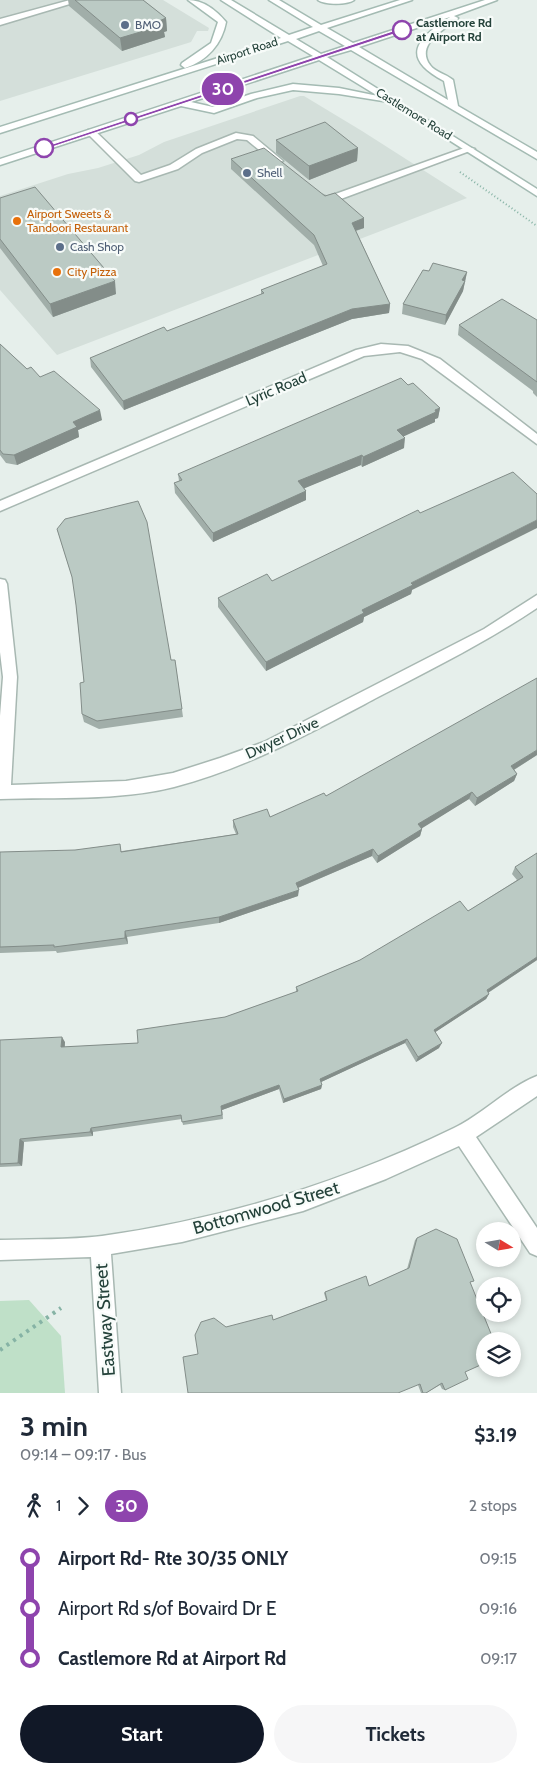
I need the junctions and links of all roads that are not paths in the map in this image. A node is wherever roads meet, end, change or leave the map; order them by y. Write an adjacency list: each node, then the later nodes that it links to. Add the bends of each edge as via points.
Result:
1 (79, 0): 10 (main road)
2 (192, 0): 15 (main road, via 222,22 221,34 213,48)
3 (225, 0): 12 (main road, Castlemore Road)
4 (272, 0): 11 (main road, Castlemore Road)
5 (322, 0): 6 (main road)
6 (350, 0)
7 (408, 0): 11 (main road, Airport Road)
8 (493, 0): 9 (main road, Airport Road)
9 (470, 7): 13 (main road, Airport Road); 18 (main road, via 438,29 423,44 421,54 426,66 448,80)
10 (0, 22)
11 (321, 28): 12 (main road, Airport Road); 13 (main road, Castlemore Road)
12 (289, 38): 14 (main road, Castlemore Road); 15 (main road, Airport Road)
13 (353, 46): 14 (main road, Airport Road); 18 (main road, Castlemore Road)
14 (320, 57): 16 (main road, Castlemore Road); 17 (main road, Airport Road)
15 (162, 78): 19 (main road, Airport Road)
16 (395, 102): 17 (main road, via 339,91 293,87 214,110); 21 (main road, Castlemore Road)
17 (181, 103): 20 (main road, Airport Road)
18 (454, 105): 22 (main road, Castlemore Road)
19 (0, 130)
20 (91, 132): 23 (main road, Airport Road); 24 (main road, via 139,179 174,167 199,151 236,136 250,138)
21 (470, 149): 25 (main road, via 326,201); 26 (main road, Castlemore Road)
22 (537, 156)
23 (0, 162)
24 (288, 170)
25 (311, 188)
26 (537, 193)
27 (537, 440): 28 (main road, Lyric Road, via 418,351 381,347)
28 (0, 506)
29 (0, 584): 31 (main road, via 10,677)
30 (537, 601): 31 (main road, Dwyer Drive, via 489,633 270,747 220,765 173,780 126,788)
31 (1, 792)
32 (537, 1085): 33 (main road, Bottomwood Street)
33 (463, 1134): 34 (main road, Bottomwood Street, via 379,1172 303,1201 182,1232); 35 (main road)
34 (100, 1246): 36 (main road, Bottomwood Street); 37 (main road, Eastway Street)
35 (537, 1246)
36 (0, 1250)
37 (110, 1393)

